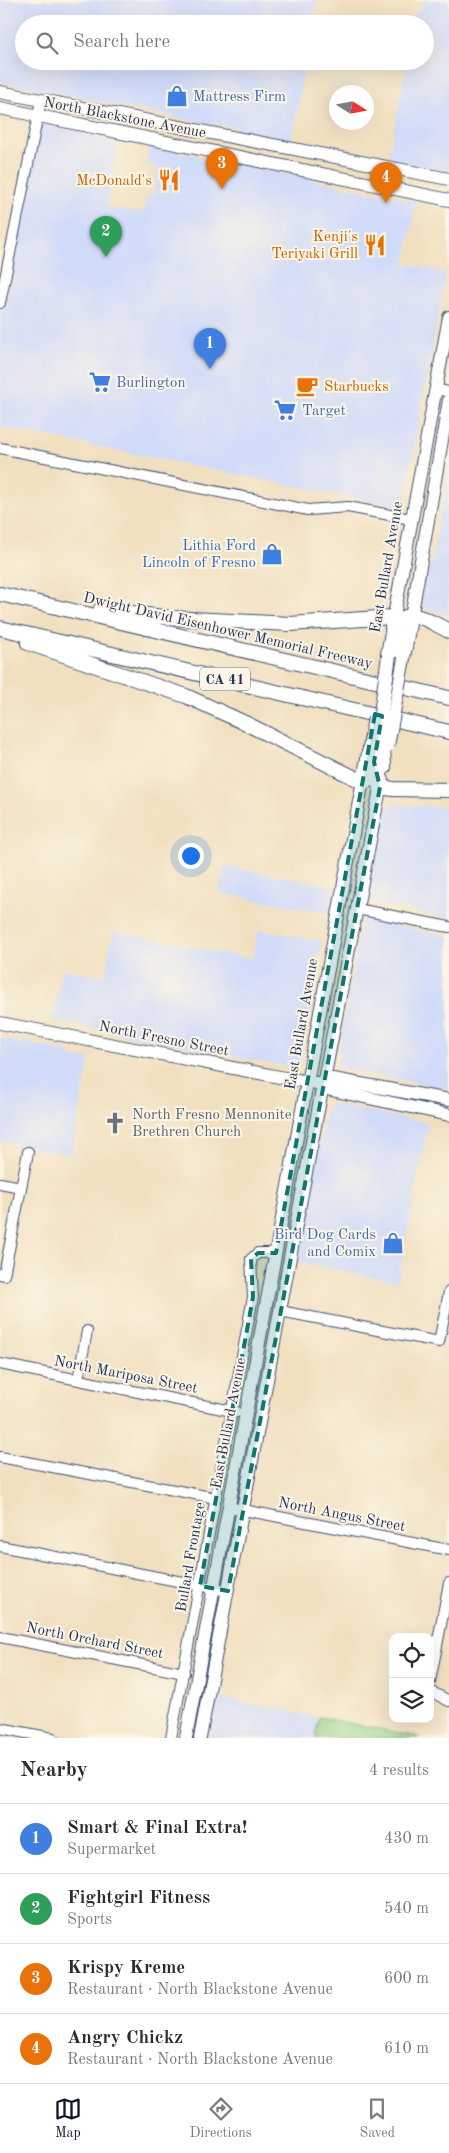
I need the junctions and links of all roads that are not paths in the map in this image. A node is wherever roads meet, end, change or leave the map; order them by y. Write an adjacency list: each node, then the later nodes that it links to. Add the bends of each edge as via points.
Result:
1 (0, 92): 2 (main road, North Blackstone Avenue)
2 (41, 100): 4 (street); 5 (main road, North Blackstone Avenue)
3 (0, 108): 4 (main road, North Blackstone Avenue)
4 (38, 116): 6 (main road, North Blackstone Avenue); 11 (street)
5 (278, 147): 6 (main road, via 268,154 221,145); 8 (main road, North Blackstone Avenue)
6 (210, 150): 7 (main road, North Blackstone Avenue)
7 (284, 165): 8 (main road, via 296,159 340,166); 10 (main road, North Blackstone Avenue)
8 (392, 167): 9 (main road, North Blackstone Avenue)
9 (449, 179)
10 (449, 200)
11 (0, 302)
12 (449, 317): 13 (main road, East Bullard Avenue)
13 (436, 389): 14 (street); 17 (main road, East Bullard Avenue)
14 (449, 392)
15 (449, 400): 20 (main road)
16 (0, 448): 17 (street, via 308,510 348,507)
17 (411, 520): 20 (main road, East Bullard Avenue)
18 (0, 594): 19 (highway, Dwight David Eisenhower Memorial Freeway / CA 41)
19 (31, 601): 20 (highway, via 242,623); 24 (highway, Dwight David Eisenhower Memorial Freeway / CA 41)
20 (397, 624): 22 (highway, via 420,617); 23 (highway); 23 (highway, via 401,630)
21 (0, 630): 25 (highway, CA 41); 27 (highway, via 10,637 186,696)
22 (449, 631)
23 (394, 656): 26 (highway)
24 (449, 698)
25 (449, 732)
26 (379, 744): 27 (highway); 27 (main road, East Bullard Avenue)
27 (376, 778): 28 (highway, via 393,789); 29 (main road, East Bullard Avenue); 32 (main road, East Bullard Avenue)
28 (449, 790)
29 (357, 909): 30 (street); 33 (main road, East Bullard Avenue)
30 (449, 927)
31 (0, 1023): 32 (main road, North Fresno Street)
32 (307, 1081): 33 (main road, North Fresno Street); 39 (main road, East Bullard Avenue)
33 (323, 1084): 34 (main road, North Fresno Street, via 333,1079); 35 (main road, North Fresno Street, via 330,1090); 42 (main road, East Bullard Avenue)
34 (449, 1100)
35 (449, 1115)
36 (28, 1152): 38 (street)
37 (0, 1183): 38 (street)
38 (21, 1187): 40 (street)
39 (276, 1253): 42 (main road, via 281,1262 274,1304); 46 (street, Bullard Frontage, via 258,1253 251,1259 253,1297); 47 (main road, East Bullard Avenue)
40 (2, 1274)
41 (449, 1292): 42 (street, via 439,1342)
42 (280, 1311): 51 (main road, East Bullard Avenue)
43 (87, 1331): 45 (street)
44 (0, 1364): 45 (street, North Mariposa Street)
45 (78, 1380): 46 (street, North Mariposa Street)
46 (232, 1410): 47 (street, North Mariposa Street); 49 (street, Bullard Frontage)
47 (246, 1414): 50 (main road, East Bullard Avenue)
48 (0, 1457): 49 (street)
49 (216, 1498): 55 (street, Bullard Frontage)
50 (228, 1507): 51 (street, North Angus Street); 56 (main road, East Bullard Avenue)
51 (243, 1510): 53 (street, North Angus Street); 57 (main road, East Bullard Avenue)
52 (0, 1546): 55 (street)
53 (449, 1550)
54 (449, 1583): 60 (street)
55 (200, 1586): 56 (street); 59 (street, Bullard Frontage)
56 (214, 1588): 57 (street); 63 (main road, East Bullard Avenue)
57 (228, 1591): 69 (main road, East Bullard Avenue)
58 (0, 1637): 59 (street, North Orchard Street)
59 (184, 1673): 66 (street, Bullard Frontage)
60 (431, 1678)
61 (434, 1693): 62 (street)
62 (449, 1701)
63 (193, 1703): 67 (main road, East Bullard Avenue); 68 (main road)
64 (0, 1728): 65 (street)
65 (53, 1738)
66 (172, 1738)
67 (186, 1738)
68 (193, 1738)
69 (200, 1738)

